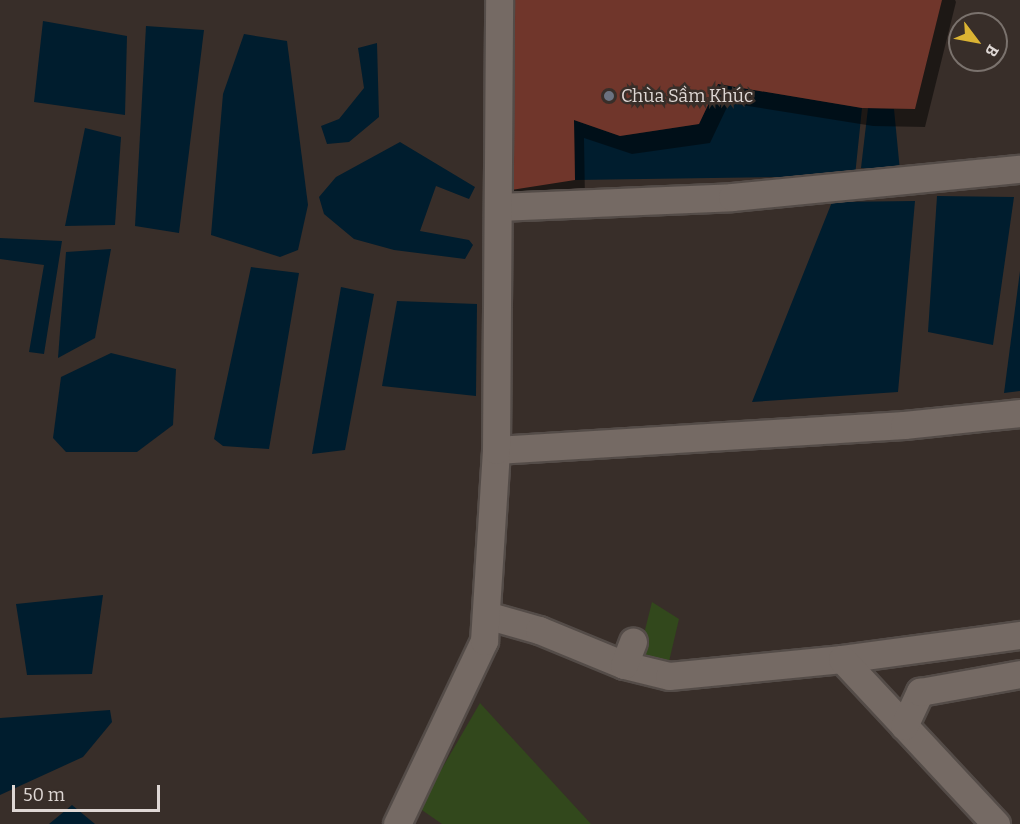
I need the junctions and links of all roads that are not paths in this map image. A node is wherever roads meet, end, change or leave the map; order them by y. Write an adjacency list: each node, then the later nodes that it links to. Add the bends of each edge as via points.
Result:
1 (499, 0): 3 (street)
2 (1020, 169): 3 (street, via 732,197)
3 (498, 207): 5 (street)
4 (1020, 413): 5 (street, via 904,425)
5 (496, 450): 6 (street)
6 (486, 615): 8 (street, via 628,654 669,676); 11 (street, via 484,641)
7 (1020, 634): 8 (street)
8 (842, 659): 10 (street)
9 (1020, 674): 10 (street, via 920,692)
10 (904, 726): 12 (street)
11 (397, 824)
12 (996, 824)

